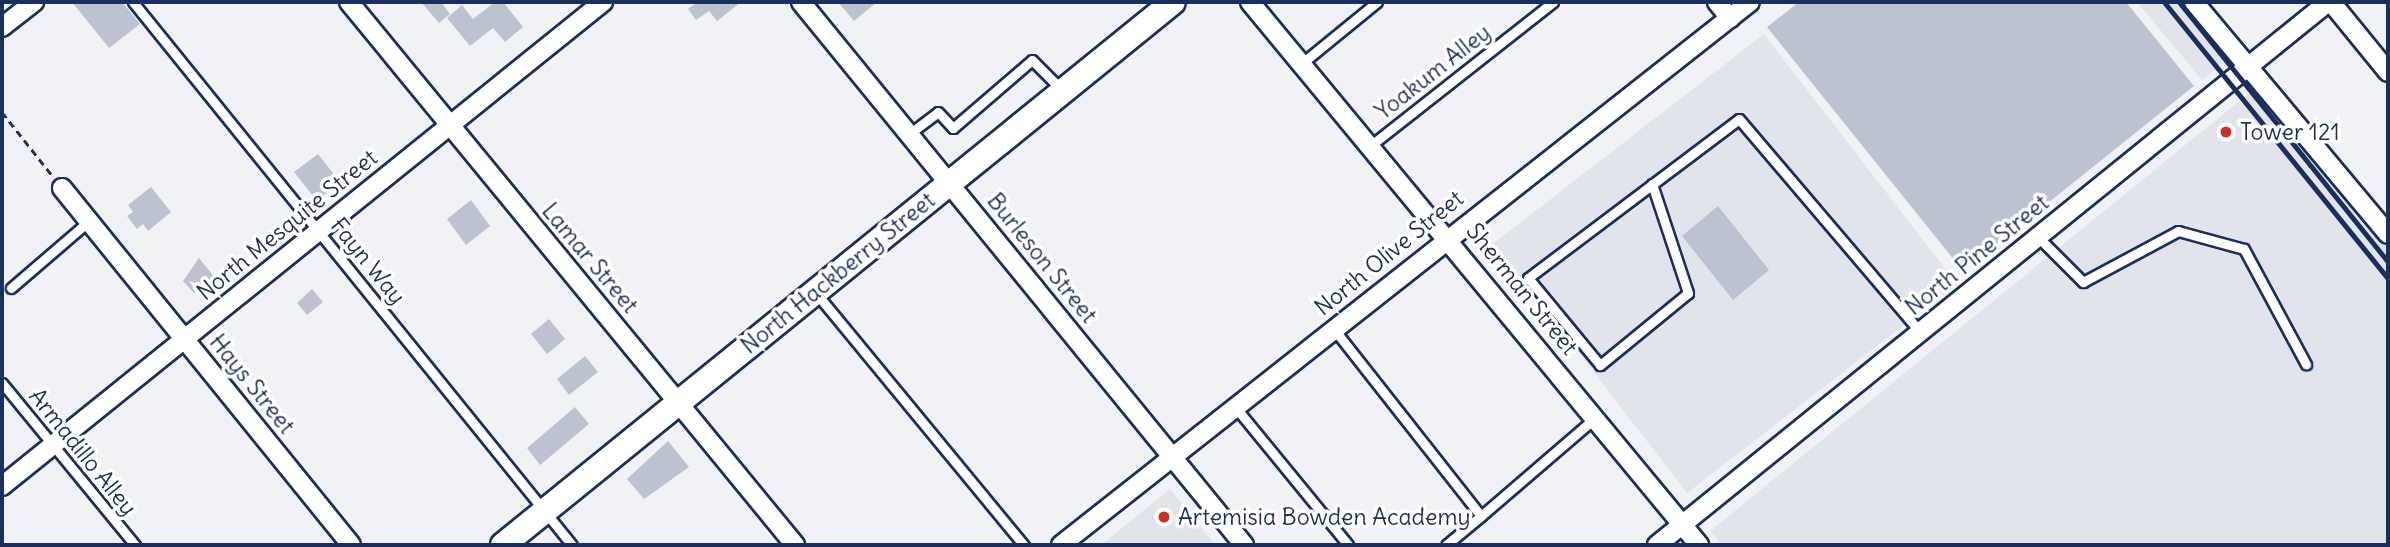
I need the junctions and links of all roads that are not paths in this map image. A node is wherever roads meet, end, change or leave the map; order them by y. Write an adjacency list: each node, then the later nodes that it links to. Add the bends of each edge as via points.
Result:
1 (34, 2): 15 (street)
2 (133, 2): 27 (lane, Fayn Way)
3 (349, 2): 20 (street, Lamar Street)
4 (603, 2): 20 (street, North Mesquite Street)
5 (801, 2): 21 (street, Burleson Street)
6 (1173, 2): 19 (main road, North Hackberry Street)
7 (1250, 2): 16 (street, Sherman Street)
8 (1377, 2): 16 (lane)
9 (1553, 2): 22 (lane, Yoakum Alley)
10 (1717, 2): 14 (street)
11 (1750, 2): 14 (street, North Olive Street)
12 (2194, 2): 17 (street)
13 (2329, 2): 17 (street, North Pine Street); 18 (street)
14 (1730, 18): 29 (street, North Olive Street)
15 (2, 27)
16 (1301, 64): 22 (street, Sherman Street)
17 (2247, 67): 28 (street); 30 (street, North Pine Street)
18 (2388, 72)
19 (1063, 91): 21 (lane, via 1032,60 953,128 938,112); 23 (main road, North Hackberry Street)
20 (448, 125): 27 (street, North Mesquite Street); 38 (street, Lamar Street)
21 (909, 134): 23 (street, Burleson Street)
22 (1370, 146): 29 (street, Sherman Street)
23 (949, 183): 32 (main road, North Hackberry Street); 42 (street, Burleson Street)
24 (1652, 184): 24 (lane, via 1528,278 1600,365 1688,293); 34 (lane, via 1739,119)
25 (62, 188): 26 (street, Hays Street)
26 (89, 221): 31 (lane); 35 (street, Hays Street)
27 (318, 230): 35 (street, North Mesquite Street); 44 (lane, Fayn Way)
28 (2388, 234)
29 (1447, 237): 33 (street, North Olive Street); 40 (street, Sherman Street)
30 (2038, 237): 34 (street, North Pine Street); 36 (lane, via 2083,282 2178,231 2244,249)
31 (10, 288)
32 (815, 292): 38 (main road, North Hackberry Street); 52 (lane)
33 (1334, 328): 39 (street, North Olive Street); 45 (lane)
34 (1921, 333): 46 (street, North Pine Street)
35 (185, 340): 41 (street, North Mesquite Street); 48 (street, Hays Street)
36 (2306, 364)
37 (2, 383): 41 (lane, Armadillo Alley)
38 (678, 403): 44 (main road, North Hackberry Street); 51 (street, Lamar Street)
39 (1236, 408): 42 (street, North Olive Street, via 1192,446); 55 (lane)
40 (1595, 418): 45 (lane); 46 (street, Sherman Street)
41 (53, 445): 43 (street, North Mesquite Street); 47 (lane, Armadillo Alley)
42 (1172, 456): 53 (street, North Olive Street); 54 (street, Burleson Street)
43 (2, 486)
44 (545, 511): 49 (main road, North Hackberry Street); 50 (lane, Fayn Way)
45 (1481, 516): 56 (lane)
46 (1682, 524): 57 (street, North Pine Street); 58 (street, Sherman Street)
47 (135, 545)
48 (351, 545)
49 (503, 545)
50 (572, 545)
51 (794, 545)
52 (1024, 545)
53 (1060, 545)
54 (1244, 545)
55 (1348, 545)
56 (1446, 545)
57 (1657, 545)
58 (1699, 545)

